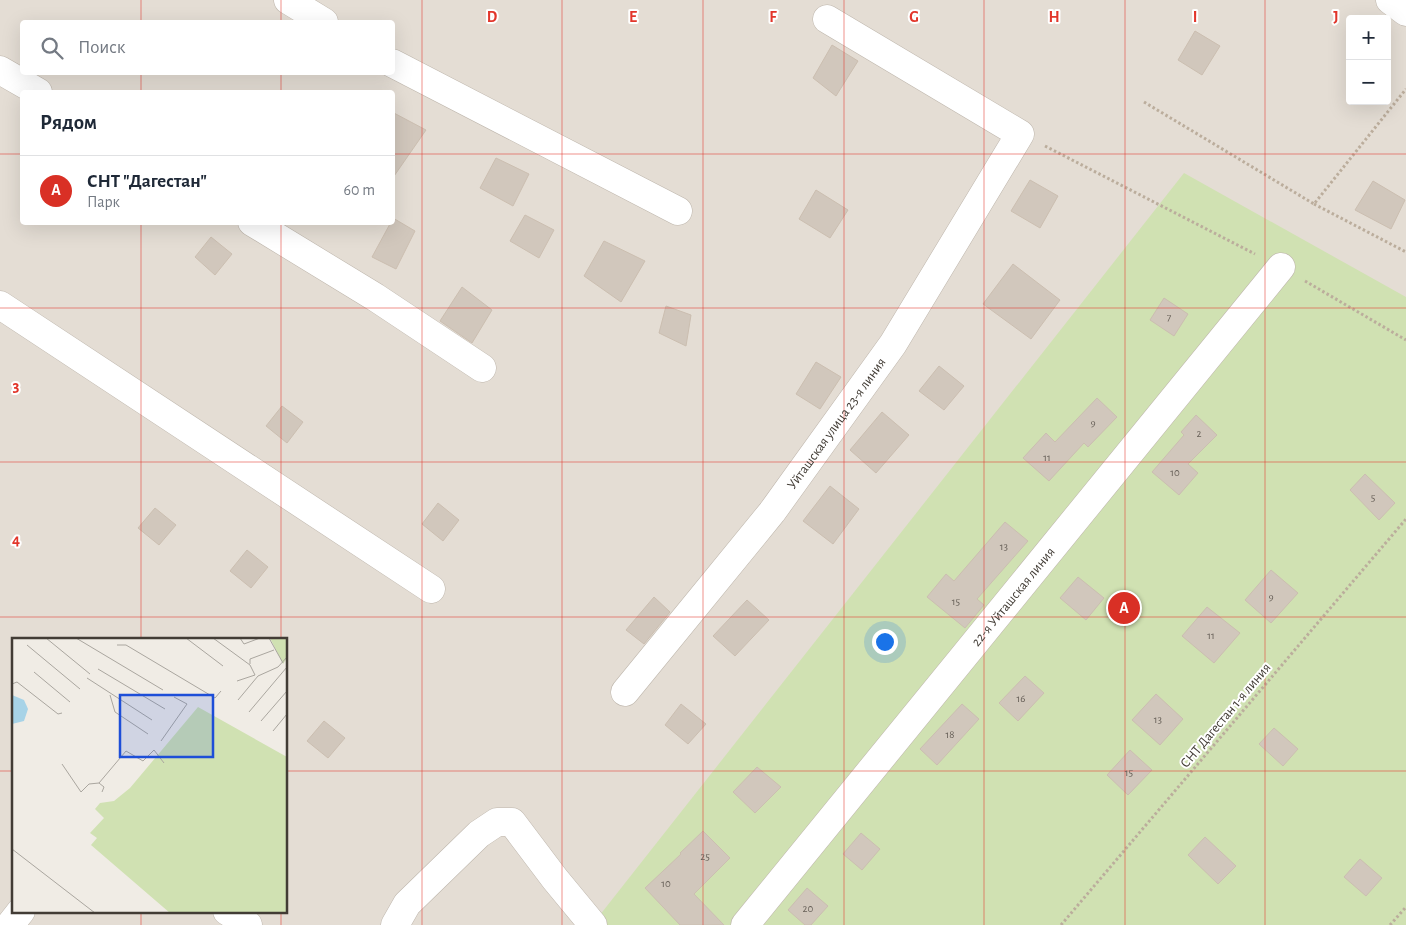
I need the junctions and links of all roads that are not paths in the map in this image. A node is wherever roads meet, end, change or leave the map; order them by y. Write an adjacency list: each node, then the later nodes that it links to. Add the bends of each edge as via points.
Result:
1 (288, 0): 5 (street)
2 (1390, 0): 3 (street)
3 (1406, 12)
4 (827, 19): 15 (street, Уйташская улица 23-я линия, via 1020,134 893,344 772,512)
5 (321, 20)
6 (395, 65): 9 (street)
7 (0, 70): 8 (street)
8 (35, 90)
9 (678, 211)
10 (257, 225): 13 (street, via 375,297)
11 (1281, 267): 22 (street, 22-я Уйташская линия)
12 (0, 305): 14 (street)
13 (482, 368)
14 (431, 589)
15 (625, 692)
16 (20, 912): 18 (street)
17 (228, 912): 19 (street)
18 (10, 925)
19 (248, 925)
20 (395, 925): 21 (street, via 407,904 479,834 497,822 512,822)
21 (593, 925)
22 (745, 925)

